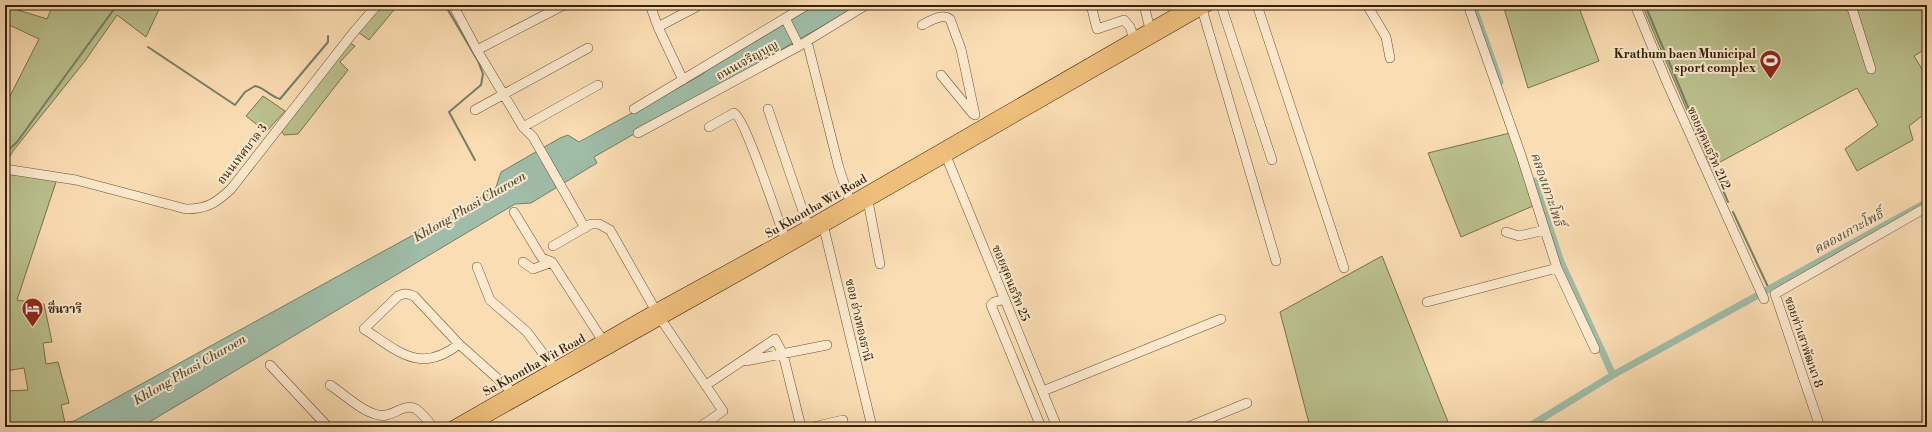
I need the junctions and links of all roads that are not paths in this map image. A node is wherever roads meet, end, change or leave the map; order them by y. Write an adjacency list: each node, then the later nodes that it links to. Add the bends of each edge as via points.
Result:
1 (377, 5): 42 (street, ถนนเทศบาล 3, via 231,189 218,201 201,209 186,209 76,180)
2 (453, 5): 25 (street)
3 (564, 5): 25 (street)
4 (650, 5): 19 (street)
5 (807, 5): 17 (street)
6 (866, 5): 22 (street, ถนนเจริญบุญ)
7 (1091, 5): 21 (street, via 1097,28 1124,20 1130,27)
8 (1144, 5): 20 (street)
9 (1221, 5): 41 (street)
10 (1257, 5): 59 (street)
11 (1367, 5): 26 (street, via 1386,37)
12 (1468, 5): 50 (street)
13 (1635, 5): 61 (street, ซอยสุคนธวิท 21/2)
14 (1851, 5): 27 (street)
15 (696, 7): 19 (street)
16 (1194, 7): 20 (main road, Su Khontha Wit Road); 40 (main road, Su Khontha Wit Road); 54 (street)
17 (786, 19): 23 (street); 29 (street)
18 (922, 25): 35 (street, via 941,16 950,18 961,49)
19 (658, 27): 29 (street)
20 (1150, 29): 21 (main road, Su Khontha Wit Road)
21 (1134, 39): 37 (main road, Su Khontha Wit Road)
22 (807, 41): 23 (street, ถนนเจริญบุญ); 44 (street, via 839,168)
23 (798, 44): 39 (street, ถนนเจริญบุญ)
24 (588, 48): 31 (street)
25 (477, 50): 31 (street)
26 (1390, 58)
27 (1871, 69)
28 (941, 74): 35 (street)
29 (683, 80): 32 (street)
30 (598, 85): 38 (street)
31 (504, 95): 34 (street); 38 (street)
32 (634, 109)
33 (768, 109): 48 (street)
34 (475, 110)
35 (975, 115): 37 (street)
36 (709, 127): 52 (street, via 734,114 738,115)
37 (981, 127): 40 (main road, Su Khontha Wit Road)
38 (523, 128): 49 (street, via 533,137)
39 (638, 133)
40 (945, 152): 43 (main road, Su Khontha Wit Road); 44 (main road, Su Khontha Wit Road); 62 (street, ซอยสุคนธวิท 25)
41 (1272, 160)
42 (5, 169)
43 (868, 201): 44 (main road, Su Khontha Wit Road); 57 (street)
44 (852, 206): 47 (main road, Su Khontha Wit Road)
45 (1927, 207): 92 (street, ซอยท่าเสาพัฒนา 8, via 1775,294)
46 (514, 212): 56 (street, via 542,258)
47 (823, 222): 48 (main road, Su Khontha Wit Road); 52 (main road, Su Khontha Wit Road); 88 (street, ซอย อ่างทองธานี)
48 (808, 226): 52 (main road, Su Khontha Wit Road)
49 (585, 228): 53 (street); 64 (street, via 596,224 610,230)
50 (1545, 230): 51 (street, via 1519,236); 60 (street)
51 (1506, 232)
52 (786, 243): 64 (main road, Su Khontha Wit Road)
53 (553, 246)
54 (1276, 260)
55 (523, 262): 56 (street, via 533,269)
56 (552, 262): 66 (street)
57 (880, 264)
58 (477, 267): 73 (street, via 490,300 527,332)
59 (1344, 268)
60 (1557, 268): 63 (street); 69 (street)
61 (1762, 296)
62 (1005, 299): 76 (street, ซอยสุคนธวิท 25); 89 (street, via 991,305)
63 (1426, 302)
64 (658, 314): 66 (main road, Su Khontha Wit Road); 75 (street); 77 (main road, Su Khontha Wit Road)
65 (1221, 319): 76 (street)
66 (603, 341): 73 (main road, Su Khontha Wit Road)
67 (459, 344): 67 (street, via 414,296 408,293 398,296 364,329 415,359 432,358); 77 (street)
68 (827, 345): 70 (street)
69 (1595, 349)
70 (783, 354): 71 (street); 71 (street, via 775,340); 86 (street)
71 (740, 362): 75 (street)
72 (270, 364): 81 (street)
73 (554, 368): 77 (main road, Su Khontha Wit Road)
74 (330, 385): 82 (street, via 369,412 386,417 411,407)
75 (706, 385): 85 (street, via 723,412)
76 (1043, 391): 90 (street, ซอยสุคนธวิท 25)
77 (516, 395): 79 (main road, Su Khontha Wit Road)
78 (1246, 403): 91 (street)
79 (481, 415): 83 (main road, Su Khontha Wit Road); 84 (main road, Su Khontha Wit Road)
80 (843, 420): 87 (street)
81 (328, 427)
82 (433, 427)
83 (452, 427)
84 (470, 427)
85 (700, 427)
86 (801, 427)
87 (813, 427)
88 (872, 427)
89 (1041, 427)
90 (1058, 427)
91 (1188, 427)
92 (1820, 427)

